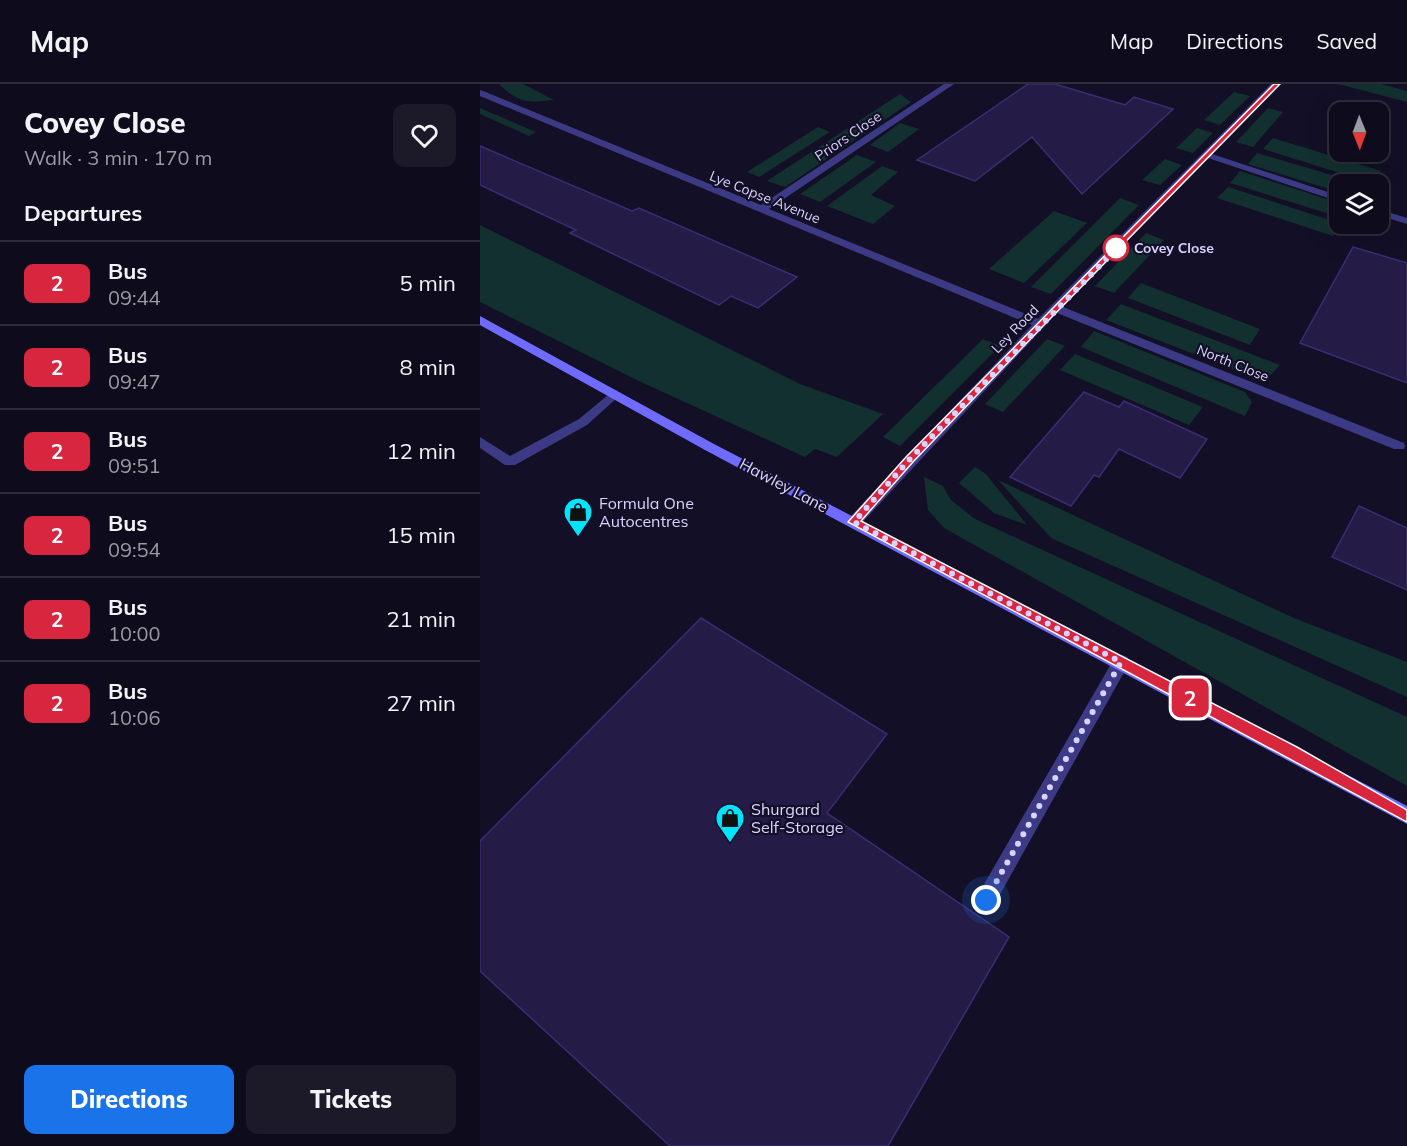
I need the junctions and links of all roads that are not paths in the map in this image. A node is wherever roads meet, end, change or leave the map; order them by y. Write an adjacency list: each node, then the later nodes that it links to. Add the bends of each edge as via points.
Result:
1 (950, 84): 6 (street, Priors Close)
2 (1276, 84): 4 (street, Ley Road)
3 (480, 93): 6 (street, Lye Copse Avenue)
4 (1207, 155): 5 (street); 9 (street, Ley Road)
5 (1329, 195)
6 (761, 210): 11 (street, Lye Copse Avenue)
7 (1389, 215): 8 (street)
8 (1407, 221)
9 (1056, 308): 11 (street, Ley Road); 14 (street, North Close)
10 (480, 320): 12 (main road, Hawley Lane)
11 (1040, 324): 15 (street, Ley Road)
12 (614, 394): 13 (street, via 583,422 510,462); 15 (main road, Hawley Lane)
13 (480, 442)
14 (1399, 446)
15 (854, 522): 16 (main road, Hawley Lane)
16 (1121, 662): 17 (main road, Hawley Lane); 18 (street)
17 (1407, 815)
18 (986, 900)

